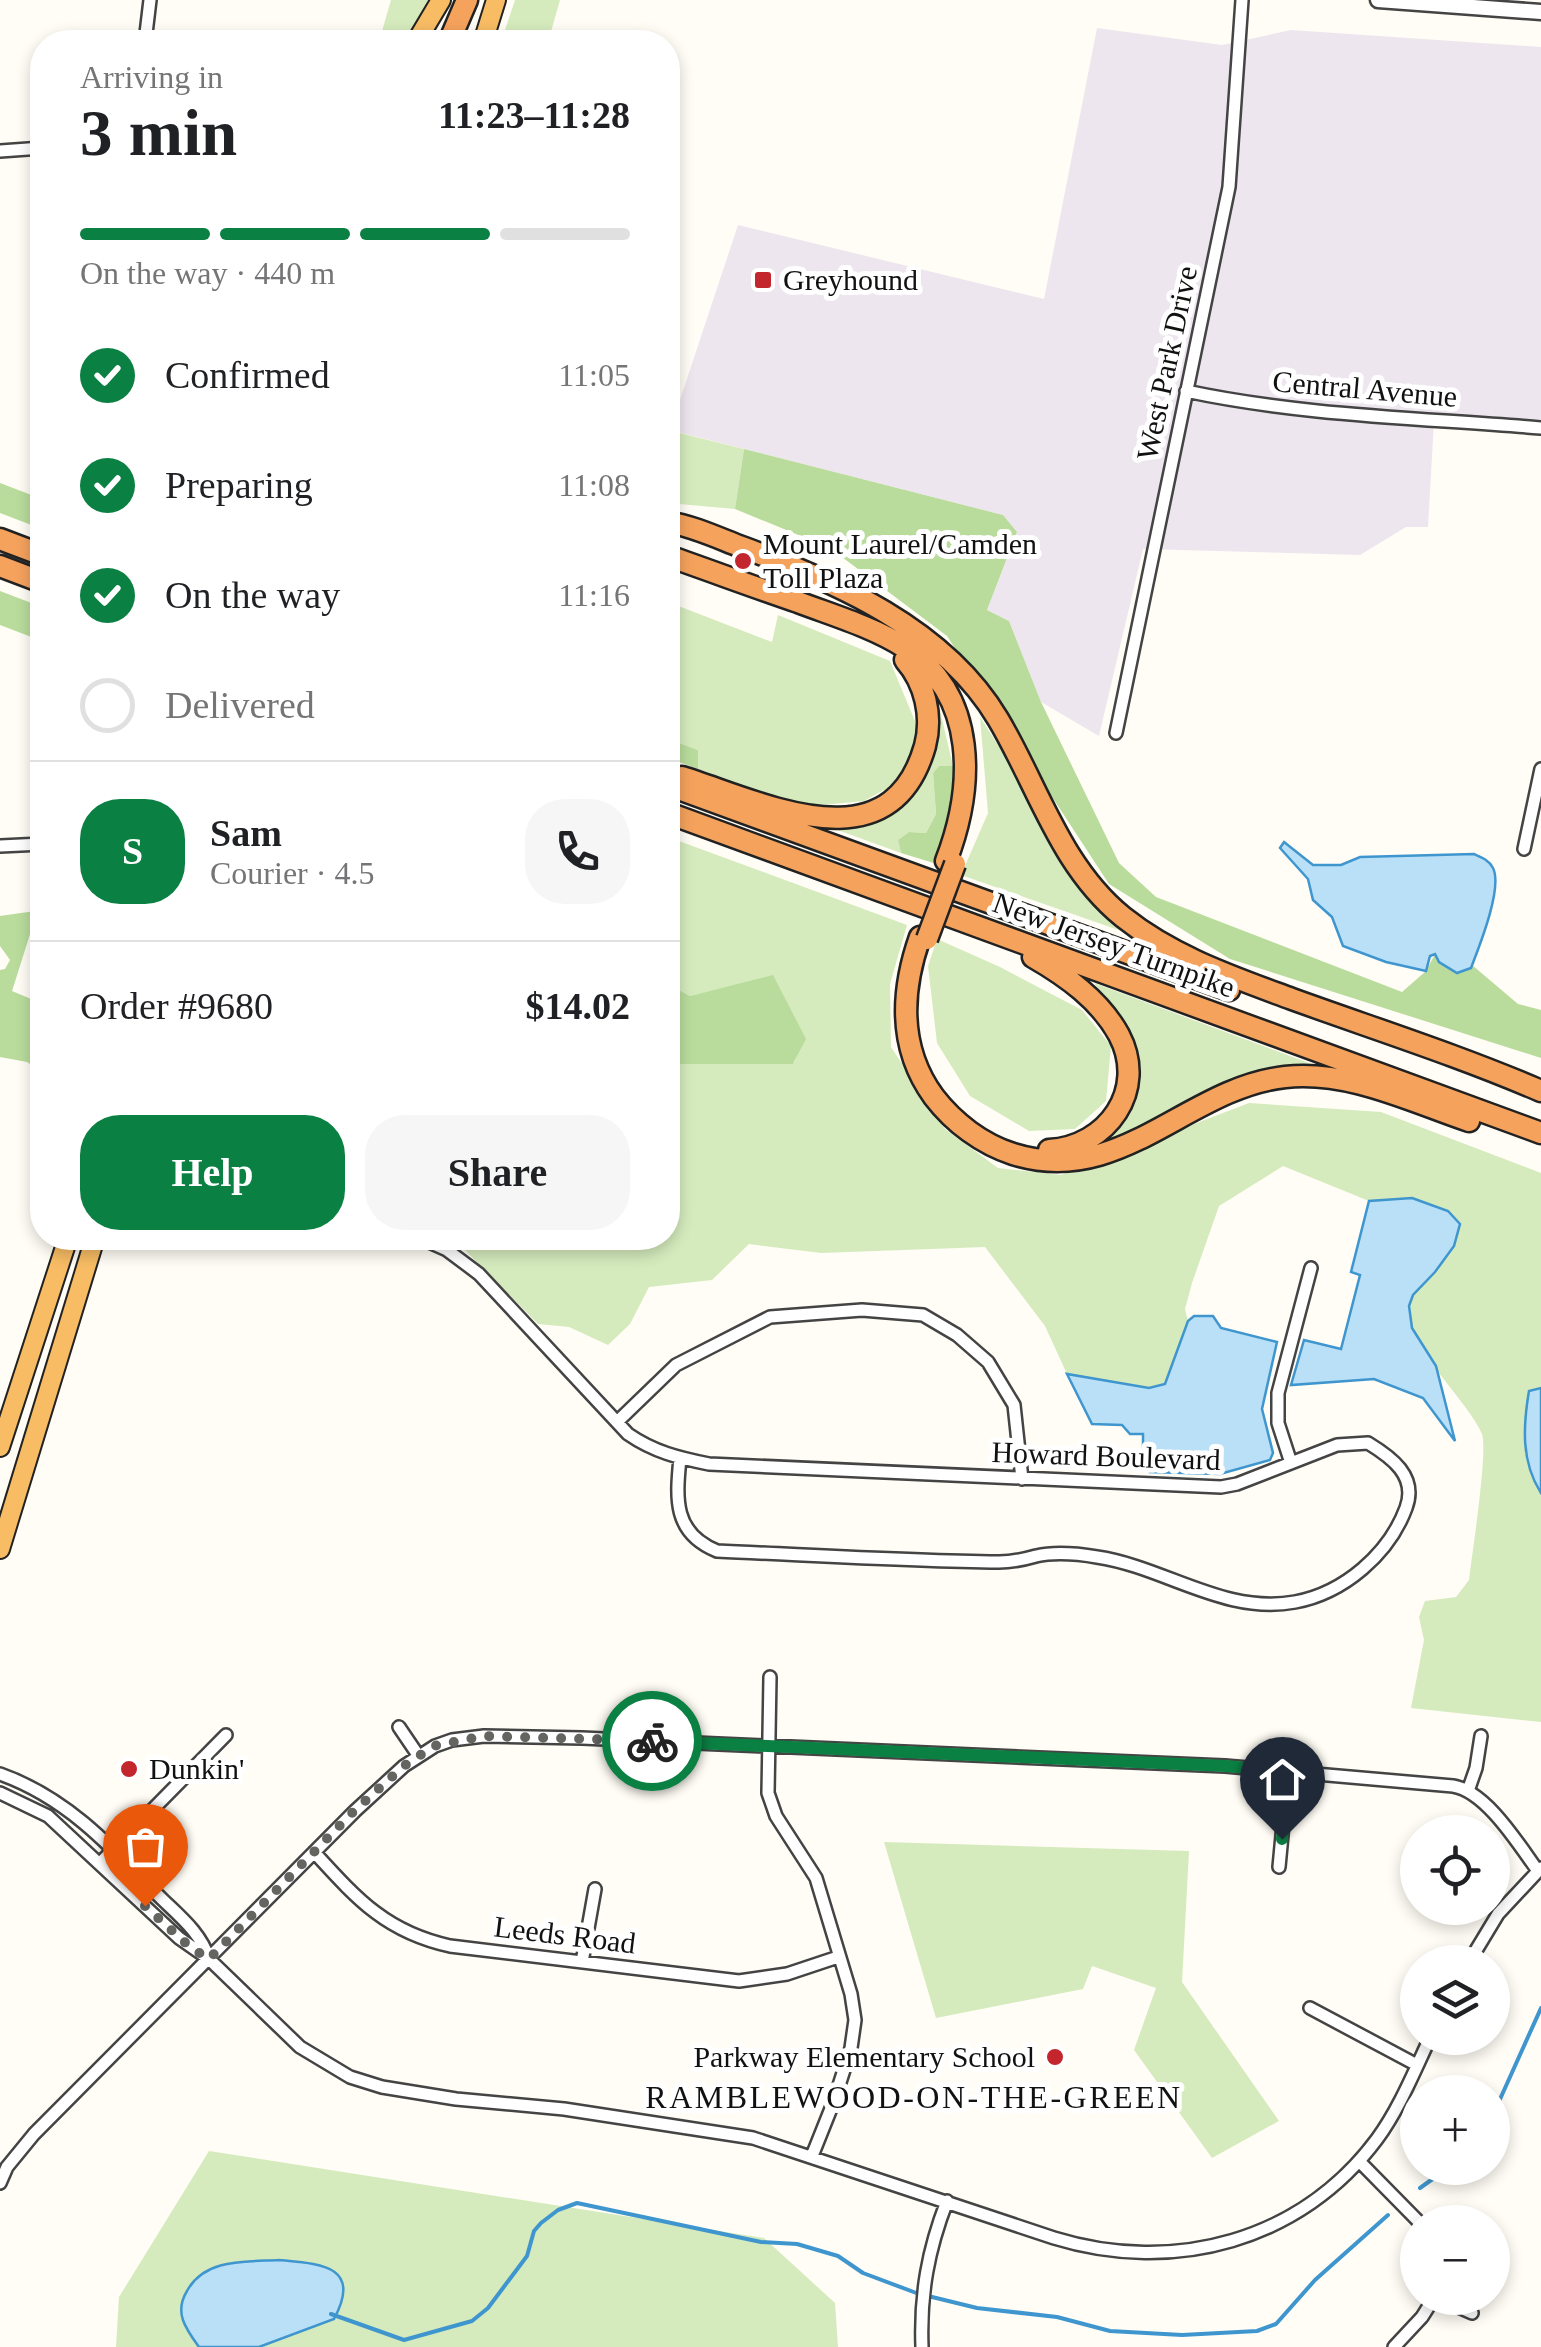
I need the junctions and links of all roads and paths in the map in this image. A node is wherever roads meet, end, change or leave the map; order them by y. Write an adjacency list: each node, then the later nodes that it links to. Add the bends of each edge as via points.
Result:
1 (150, 0): 8 (street)
2 (441, 0): 9 (highway)
3 (469, 0): 10 (highway); 11 (highway)
4 (496, 0): 12 (highway)
5 (1242, 0): 15 (street, West Park Drive, via 1229,188)
6 (1378, 0): 7 (street)
7 (1541, 12)
8 (146, 30)
9 (423, 30)
10 (455, 30)
11 (461, 30)
12 (486, 30)
13 (30, 149): 14 (street)
14 (0, 151)
15 (1186, 392): 16 (street, Central Avenue, via 1286,409); 25 (street, West Park Drive)
16 (1541, 428)
17 (680, 526): 23 (highway, via 815,575)
18 (0, 540): 19 (highway)
19 (30, 551)
20 (680, 560): 24 (highway)
21 (0, 566): 22 (highway)
22 (30, 577)
23 (872, 607): 33 (highway, via 937,663 971,723 977,788); 36 (highway, via 920,634 979,691 1073,862 1124,918 1201,964)
24 (868, 631): 27 (highway, via 912,667 927,708 920,759 884,804 854,817 822,819); 33 (highway, via 923,663 960,724 968,767)
25 (1116, 733)
26 (1541, 768): 32 (street)
27 (680, 776)
28 (680, 789): 37 (highway, New Jersey Turnpike)
29 (680, 817): 34 (highway, New Jersey Turnpike)
30 (30, 845): 31 (street)
31 (0, 846)
32 (1524, 848)
33 (951, 862): 35 (highway)
34 (852, 881): 35 (highway, via 873,896 1032,956 1095,1003 1119,1034 1128,1067 1124,1101 1106,1127 1074,1146 1035,1149 993,1134 958,1109 929,1068 917,1026); 38 (highway, New Jersey Turnpike)
35 (923, 938): 39 (highway, via 906,989 915,1061 947,1112 1006,1152 1048,1162 1103,1155 1235,1091 1299,1076 1350,1082)
36 (1541, 1091)
37 (1541, 1102)
38 (1541, 1133)
39 (1541, 1144)
40 (64, 1250): 45 (highway)
41 (92, 1250): 49 (highway)
42 (446, 1250): 44 (street, Howard Boulevard, via 479,1274)
43 (1311, 1268): 47 (street, via 1278,1393 1278,1423)
44 (617, 1422): 46 (street, Howard Boulevard, via 648,1448); 48 (street, via 676,1365 770,1316 862,1310 924,1316 988,1362 1014,1404)
45 (0, 1446)
46 (680, 1458): 47 (street, Howard Boulevard, via 677,1492 687,1530 717,1551 1000,1562 1098,1557 1248,1605 1295,1602 1350,1580 1388,1541 1409,1500 1401,1467 1368,1443 1336,1446); 48 (street, Howard Boulevard)
47 (1292, 1463): 48 (street, Howard Boulevard, via 1222,1487)
48 (1022, 1479)
49 (0, 1550)
50 (770, 1677): 54 (street)
51 (400, 1728): 55 (street)
52 (226, 1734): 60 (street)
53 (1480, 1736): 58 (street)
54 (767, 1747): 55 (street, via 484,1736 452,1740); 56 (street); 67 (street, via 772,1803 816,1878)
55 (418, 1756): 61 (street)
56 (1288, 1772): 58 (street); 63 (street)
57 (0, 1774): 60 (street, via 64,1806)
58 (1468, 1791): 64 (street)
59 (0, 1793): 62 (street, via 48,1816)
60 (113, 1848): 62 (street); 68 (street, via 197,1934)
61 (314, 1852): 68 (street); 69 (street, Leeds Road, via 382,1920 420,1938)
62 (100, 1863): 68 (street)
63 (1280, 1867)
64 (1540, 1869): 66 (street)
65 (594, 1889): 69 (street)
66 (1479, 1945)
67 (838, 1957): 69 (street, Leeds Road, via 739,1981); 73 (street, via 854,2034)
68 (209, 1959): 73 (street, via 300,2047 350,2077 456,2100 734,2134); 75 (street, via 24,2145)
69 (582, 1962)
70 (1310, 2008): 72 (street)
71 (1422, 2055): 72 (street)
72 (1417, 2065): 74 (street)
73 (812, 2156): 76 (street)
74 (1359, 2161): 76 (street, via 1275,2225 1188,2251 1076,2245); 77 (street)
75 (0, 2183)
76 (947, 2201): 79 (street, via 924,2276)
77 (1402, 2205)
78 (1423, 2315): 80 (street)
79 (922, 2347)
80 (1394, 2347)

